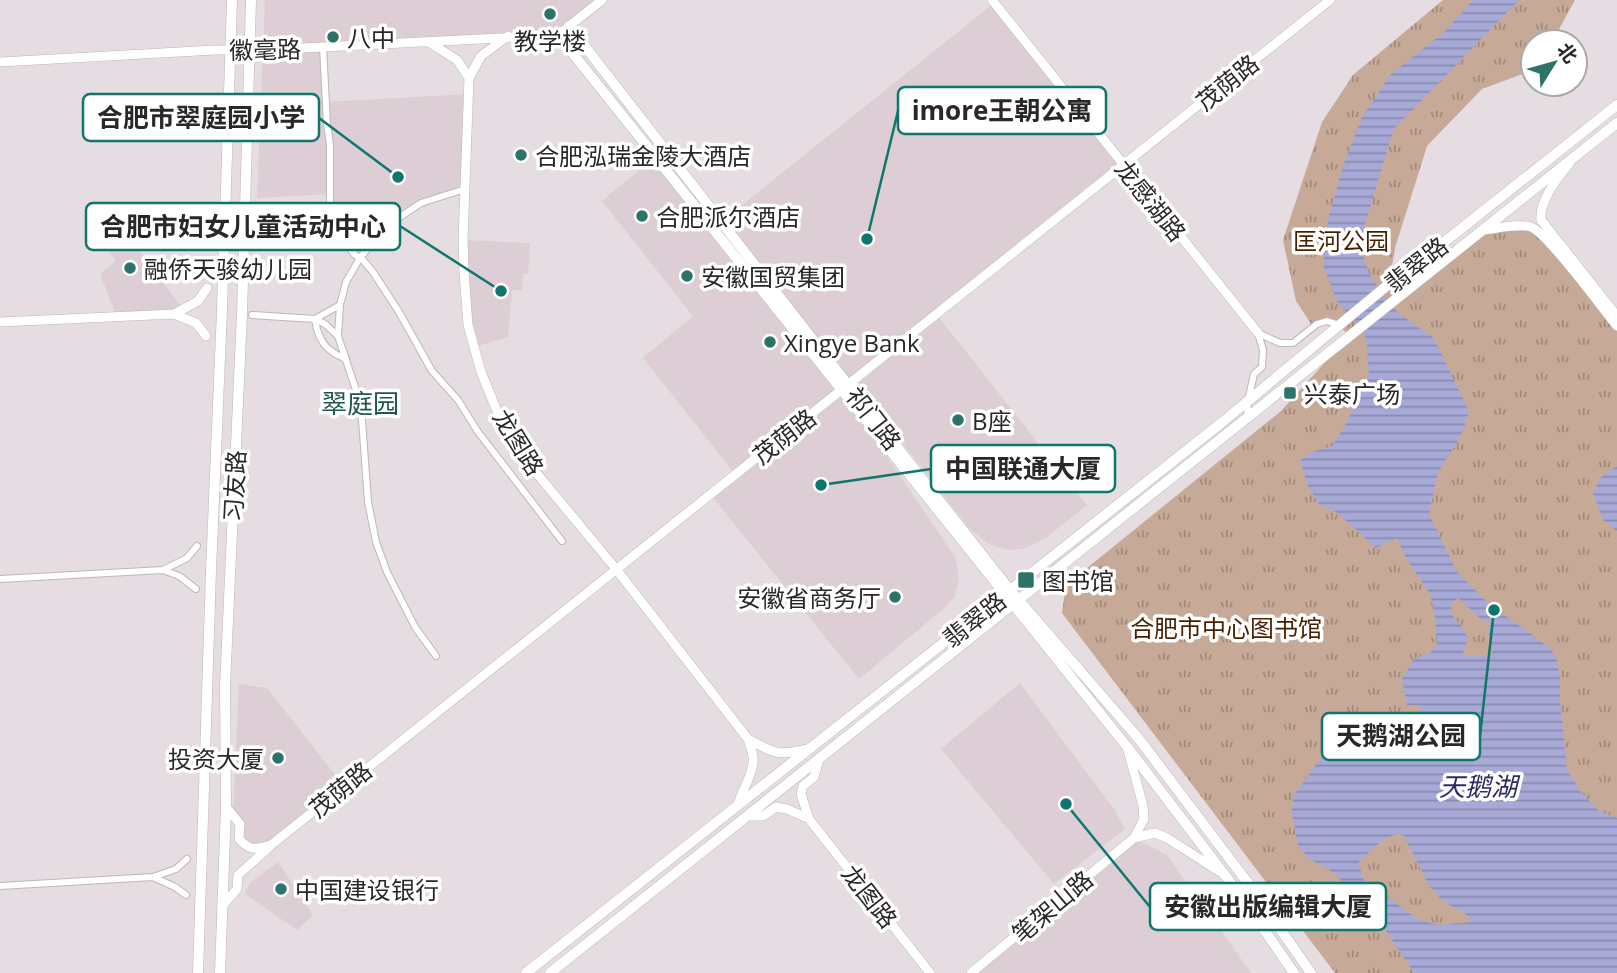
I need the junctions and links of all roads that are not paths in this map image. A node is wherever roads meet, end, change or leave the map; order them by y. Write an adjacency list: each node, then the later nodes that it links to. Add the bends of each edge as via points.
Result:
1 (232, 0): 11 (main road, 习友路)
2 (251, 0): 12 (main road, 习友路)
3 (602, 0): 6 (street)
4 (992, 0): 18 (street, 龙感湖路)
5 (1330, 0): 18 (street, 茂荫路)
6 (569, 26): 7 (street); 35 (main road, 祁门路)
7 (558, 35): 8 (street, 徽毫路); 35 (main road, 祁门路)
8 (508, 36): 9 (street, 徽毫路); 14 (street, via 481,55)
9 (429, 42): 10 (street, 徽毫路); 14 (street, via 457,60)
10 (323, 47): 12 (street, 徽毫路); 21 (street, via 333,224)
11 (230, 50): 12 (street, 徽毫路); 13 (street, 徽毫路); 64 (main road, 习友路)
12 (250, 50): 52 (main road, 习友路, via 225,685)
13 (0, 62)
14 (469, 78): 19 (street, 龙图路)
15 (1617, 105): 29 (main road, 翡翠路)
16 (1617, 123): 17 (main road, 翡翠路)
17 (1578, 154): 20 (main road, 翡翠路); 26 (street, via 1555,182 1540,209 1541,219)
18 (1124, 165): 31 (street, 龙感湖路); 35 (street, 茂荫路)
19 (465, 189): 21 (street, via 404,213 385,227); 40 (street, 龙图路, via 468,325 481,372 524,458)
20 (1482, 230): 30 (street, via 1534,228); 37 (main road, 翡翠路)
21 (360, 258): 23 (street); 38 (street, via 399,312 432,371)
22 (207, 288): 24 (street, via 198,301)
23 (340, 305): 27 (street); 33 (street)
24 (174, 314): 28 (street); 32 (street, via 196,323)
25 (252, 315): 27 (street)
26 (1617, 316)
27 (315, 319): 33 (street); 34 (street, via 324,346)
28 (0, 322)
29 (1339, 325): 31 (street, via 1317,324 1293,343); 36 (main road, 翡翠路)
30 (1617, 326)
31 (1258, 334): 36 (street, via 1264,350 1262,367 1254,374)
32 (206, 336)
33 (338, 336): 34 (street)
34 (346, 359): 46 (street, via 362,420 376,542 415,627)
35 (845, 388): 40 (street, 茂荫路); 44 (main road, 祁门路)
36 (1248, 401): 37 (street); 44 (main road, 翡翠路)
37 (1247, 417): 45 (main road, 翡翠路)
38 (562, 541)
39 (197, 546): 41 (street, via 187,558)
40 (617, 569): 47 (street, 龙图路); 56 (street, 茂荫路)
41 (163, 570): 42 (street); 43 (street)
42 (0, 579)
43 (195, 589)
44 (1007, 592): 45 (main road, 祁门路); 49 (main road, 翡翠路)
45 (1015, 602): 48 (main road, 祁门路); 50 (main road, 翡翠路); 70 (main road, 祁门路, via 1139,739)
46 (436, 656)
47 (748, 738): 49 (street, via 776,754); 51 (street, via 751,774)
48 (1128, 748): 55 (street, via 1144,819); 58 (main road, 祁门路)
49 (810, 749): 51 (main road, 翡翠路)
50 (819, 760): 53 (main road, 翡翠路); 54 (street, via 814,777 801,794)
51 (738, 806): 66 (main road, 翡翠路)
52 (226, 807): 56 (street, via 240,824 239,839 247,848); 62 (main road, 习友路)
53 (748, 816): 54 (street, via 763,816 776,807); 63 (main road, 翡翠路)
54 (809, 819): 67 (street, 龙图路)
55 (1134, 838): 58 (street, via 1155,833); 68 (street, 笔架山路)
56 (271, 845): 62 (street, 茂荫路, via 238,875 237,889)
57 (187, 859): 59 (street, via 176,869)
58 (1224, 874): 69 (main road, 祁门路)
59 (153, 877): 60 (street); 61 (street)
60 (0, 886)
61 (186, 895)
62 (223, 905): 65 (main road, 习友路)
63 (555, 971)
64 (198, 973)
65 (220, 973)
66 (526, 973)
67 (930, 973)
68 (971, 973)
69 (1294, 973)
70 (1311, 973)

